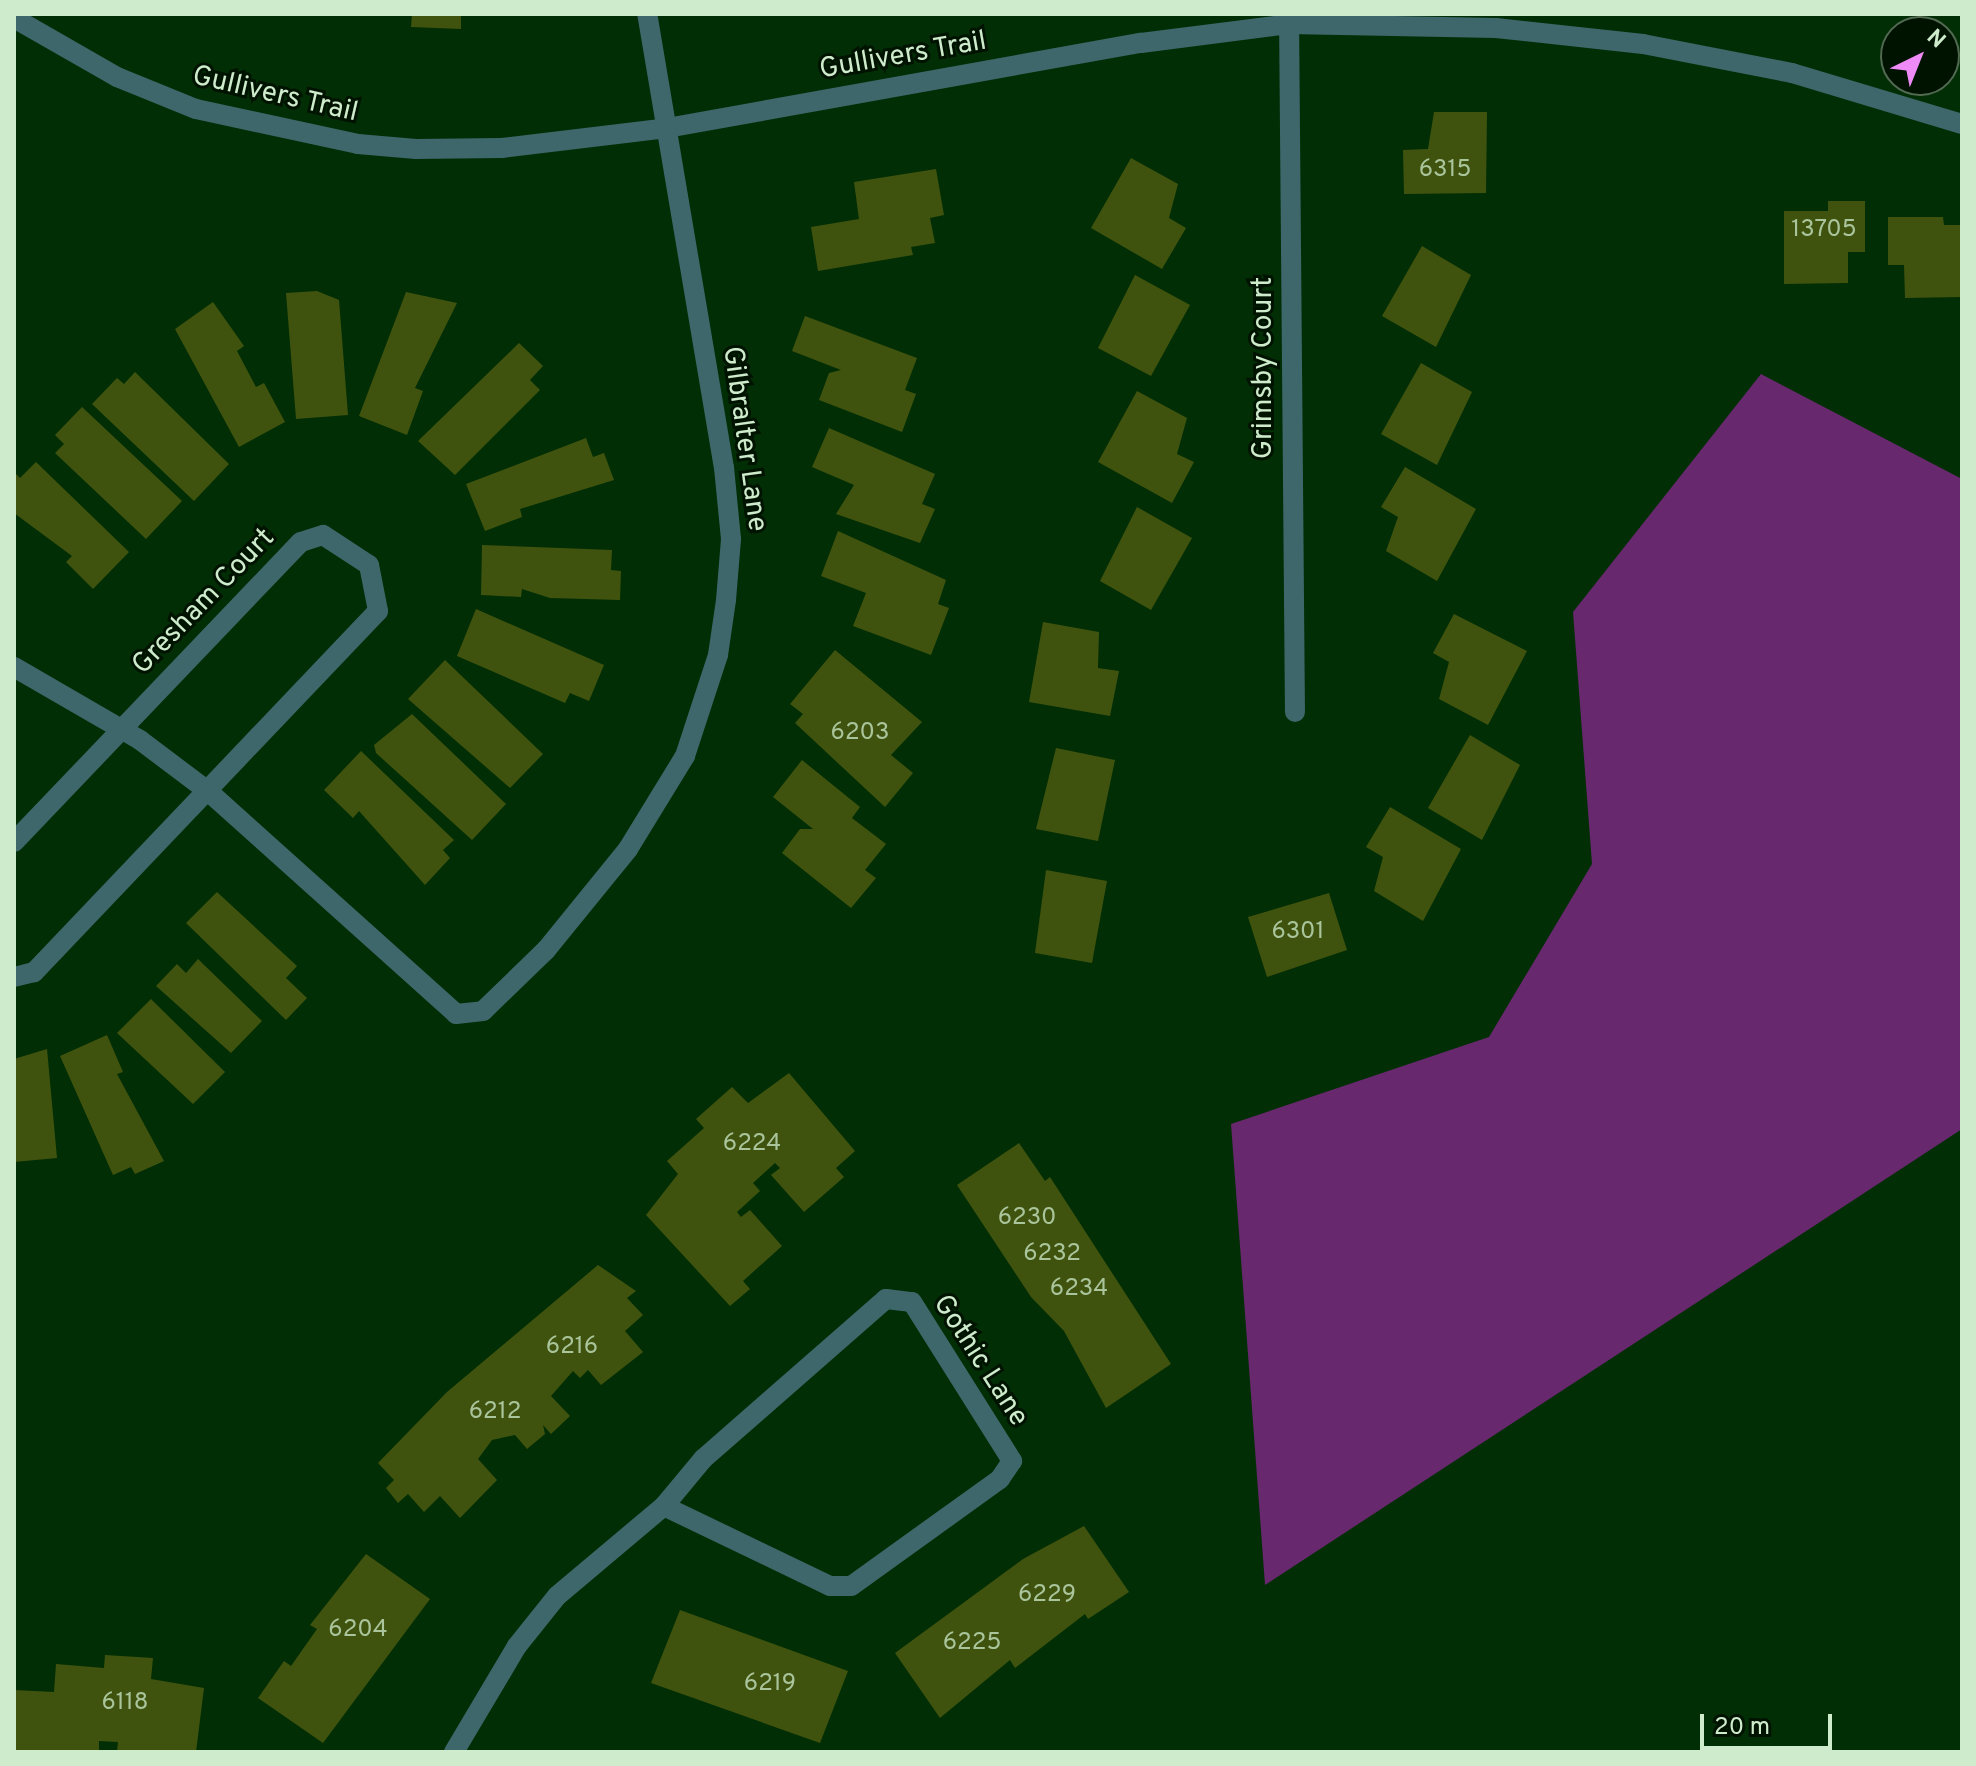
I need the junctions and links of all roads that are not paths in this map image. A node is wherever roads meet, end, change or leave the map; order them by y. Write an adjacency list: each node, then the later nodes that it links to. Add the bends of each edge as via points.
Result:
1 (647, 14): 5 (street, Gilbralter Lane)
2 (14, 18): 5 (street, Gullivers Trail, via 117,77 196,109 358,144 502,148)
3 (1289, 19): 4 (street, Gullivers Trail, via 1496,28 1643,44 1792,73); 5 (street, Gullivers Trail); 7 (street, Grimsby Court)
4 (1962, 124)
5 (667, 128): 9 (street, Gilbralter Lane, via 731,539 718,655 685,756 662,800 546,950 477,1014 456,1014)
6 (14, 667): 8 (street)
7 (1295, 712)
8 (122, 729): 9 (street); 9 (street, Gresham Court, via 301,542 323,535 345,543 369,565 378,611); 10 (street, Gresham Court)
9 (209, 792): 11 (street, Gresham Court, via 34,972)
10 (14, 842)
11 (14, 977)
12 (664, 1506): 12 (street, Gothic Lane, via 830,1586 851,1586 1000,1479 1012,1461 912,1302 886,1299 703,1459); 13 (street, Gothic Lane, via 557,1596 517,1646)
13 (454, 1752)

